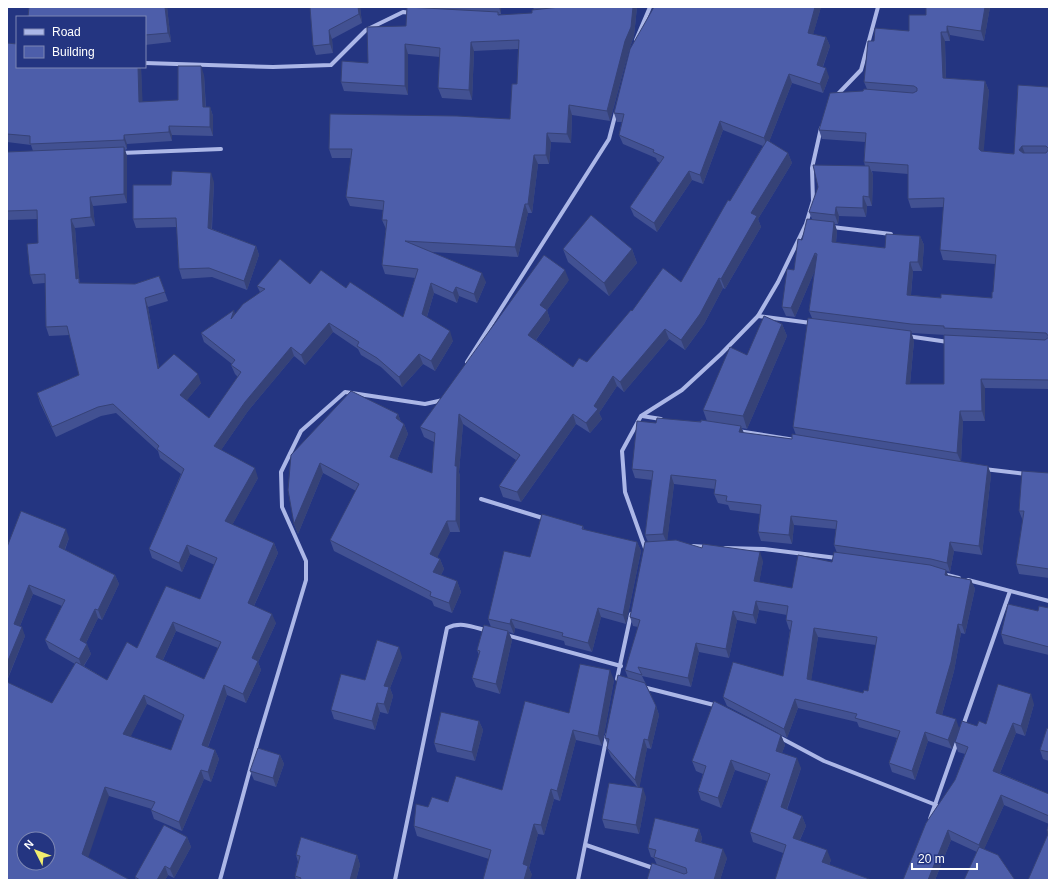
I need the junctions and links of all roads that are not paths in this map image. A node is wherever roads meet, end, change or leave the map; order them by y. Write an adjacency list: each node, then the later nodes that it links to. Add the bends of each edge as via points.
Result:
1 (650, 7): 4 (street)
2 (878, 7): 6 (street, via 861,70)
3 (419, 13): 5 (street, via 403,12 366,30 331,65 273,67)
4 (635, 43)
5 (146, 63)
6 (841, 92): 7 (street); 8 (street)
7 (848, 93)
8 (830, 100)
9 (617, 110): 21 (street, via 609,139)
10 (822, 119): 13 (street, via 812,168 814,201)
11 (221, 149): 12 (street)
12 (118, 153)
13 (806, 224): 14 (street); 17 (street, via 778,282)
14 (813, 225)
15 (829, 227): 16 (street)
16 (897, 235)
17 (758, 316): 18 (street); 23 (street, via 682,390)
18 (820, 324)
19 (904, 336): 20 (street)
20 (950, 342)
21 (464, 367)
22 (447, 393): 59 (street, via 442,400 425,404 345,392 301,431 281,472 282,507 306,561 306,580 258,740)
23 (641, 416): 24 (street); 36 (street, via 622,451 625,492)
24 (665, 420)
25 (735, 431): 26 (street)
26 (798, 440)
27 (979, 468): 28 (street)
28 (1033, 474)
29 (481, 499): 30 (street)
30 (548, 519)
31 (638, 546): 36 (street)
32 (687, 546): 34 (street)
33 (652, 547): 36 (street)
34 (710, 547)
35 (718, 547): 38 (street, via 764,549)
36 (645, 548): 37 (street)
37 (644, 555)
38 (846, 559)
39 (934, 571): 40 (street)
40 (1010, 591): 41 (street); 52 (street)
41 (1049, 601)
42 (633, 607): 45 (street)
43 (494, 632): 60 (street, via 464,624 447,628)
44 (501, 634): 45 (street)
45 (621, 666): 46 (street)
46 (617, 680): 47 (street); 49 (street)
47 (624, 682)
48 (639, 686): 50 (street)
49 (616, 688)
50 (725, 709)
51 (608, 731): 57 (street)
52 (961, 731)
53 (777, 736): 55 (street, via 824,761)
54 (959, 739): 55 (street)
55 (936, 805): 56 (street)
56 (927, 825)
57 (586, 845): 58 (street); 61 (street)
58 (659, 870)
59 (220, 880)
60 (395, 880)
61 (578, 880)

